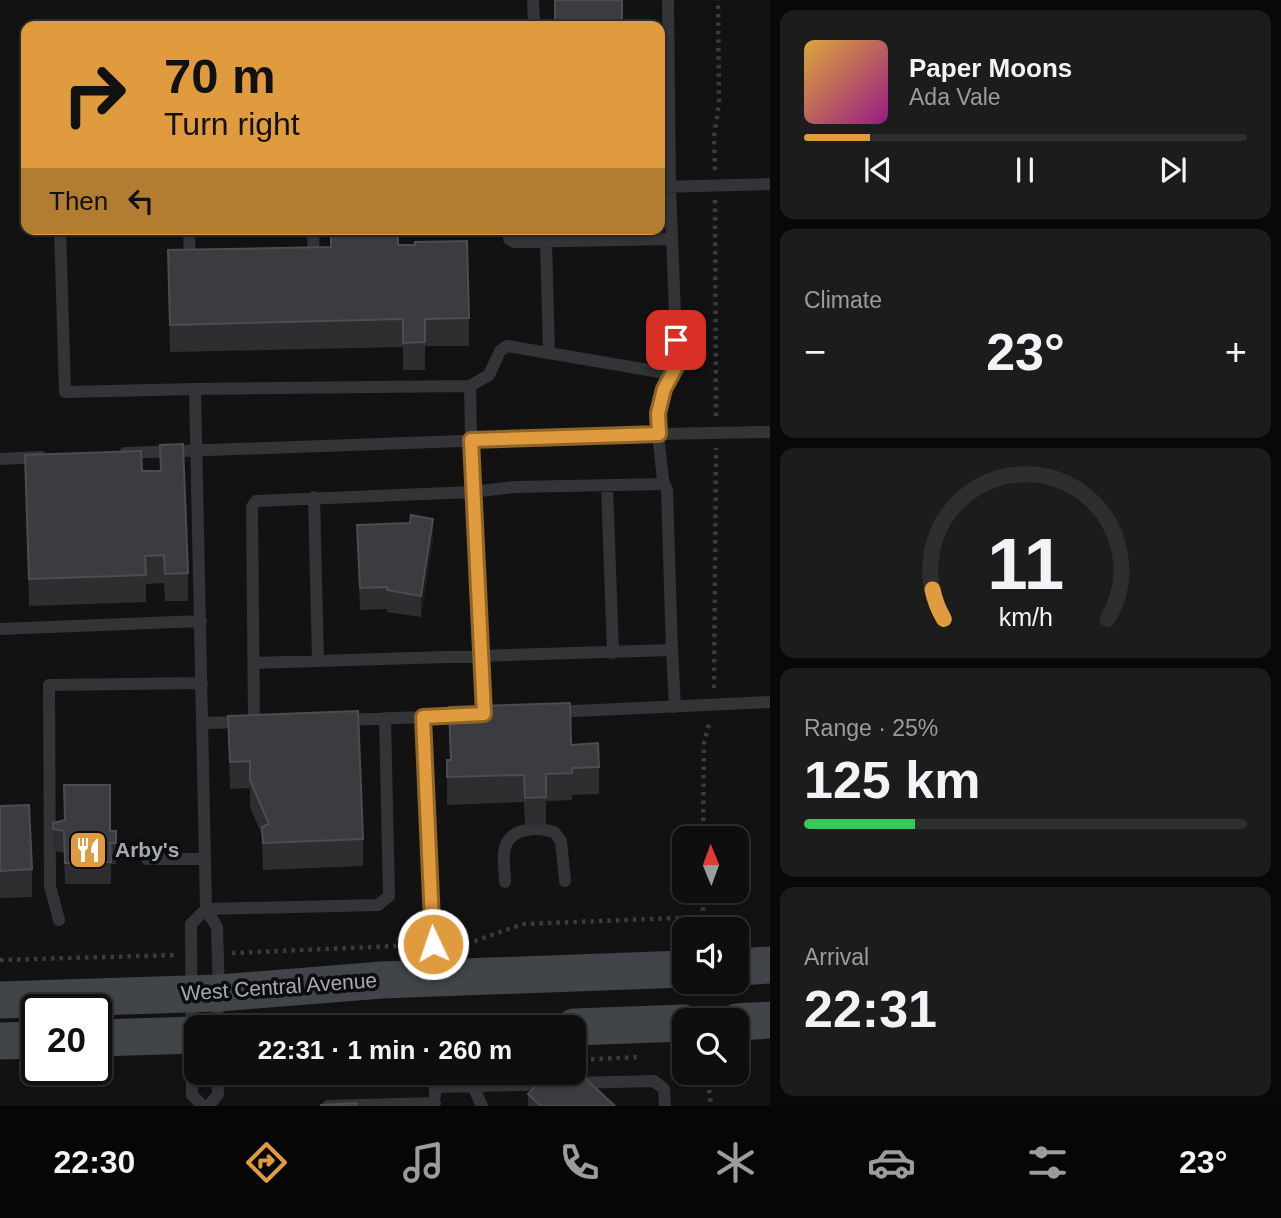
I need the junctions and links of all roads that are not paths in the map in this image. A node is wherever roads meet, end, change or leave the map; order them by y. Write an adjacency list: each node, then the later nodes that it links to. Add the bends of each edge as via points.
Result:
1 (533, 0): 3 (lane)
2 (668, 0): 5 (lane)
3 (534, 21)
4 (770, 184): 5 (lane)
5 (665, 187): 10 (lane)
6 (60, 235): 17 (lane, via 65,392)
7 (189, 235): 13 (lane, via 190,268)
8 (313, 235): 12 (lane, via 314,264)
9 (509, 235): 11 (lane, via 514,242)
10 (672, 239): 11 (lane); 15 (lane, via 677,365)
11 (546, 242): 14 (lane)
12 (300, 264)
13 (204, 267)
14 (549, 352): 15 (lane); 16 (lane, via 507,346 489,375)
15 (670, 377): 19 (lane, via 658,413)
16 (470, 386): 17 (lane); 20 (lane)
17 (195, 389): 21 (lane)
18 (770, 432): 19 (lane)
19 (659, 434): 20 (lane); 25 (lane)
20 (471, 440): 21 (lane); 27 (lane)
21 (196, 450): 22 (lane); 29 (lane)
22 (118, 454)
23 (52, 457): 24 (lane)
24 (0, 459)
25 (664, 484): 26 (lane); 31 (lane)
26 (607, 485): 27 (lane); 32 (lane)
27 (472, 492): 28 (lane); 33 (lane)
28 (314, 497): 34 (lane); 35 (lane, via 264,499 252,508)
29 (201, 621): 30 (lane); 36 (lane)
30 (0, 629)
31 (672, 650): 32 (lane); 38 (lane)
32 (613, 653): 33 (lane)
33 (481, 655): 34 (lane); 40 (lane, via 491,714)
34 (318, 660): 35 (lane)
35 (254, 663): 43 (lane, via 261,722)
36 (202, 683): 43 (lane); 49 (lane, via 49,685 50,886)
37 (770, 702): 38 (lane)
38 (676, 706): 39 (lane)
39 (537, 712)
40 (423, 717): 41 (lane); 50 (lane)
41 (385, 718): 42 (lane); 48 (lane, via 389,897 378,905)
42 (332, 720)
43 (203, 723): 45 (lane)
44 (147, 859): 45 (lane)
45 (205, 859): 48 (lane)
46 (565, 881): 47 (lane, via 561,841 554,832 531,828 513,835 506,844)
47 (505, 882)
48 (206, 909): 56 (lane, via 191,924 191,955); 57 (lane, via 218,927 218,954)
49 (59, 920)
50 (434, 961): 53 (main road, West Central Avenue); 58 (main road, West Central Avenue, via 382,980)
51 (770, 965): 52 (main road)
52 (749, 966)
53 (672, 969)
54 (0, 1000): 55 (main road, West Central Avenue)
55 (184, 1015)
56 (202, 1015)
57 (203, 1015)
58 (212, 1015)
59 (770, 1020): 61 (main road)
60 (184, 1021): 64 (main road, West Central Avenue)
61 (749, 1021)
62 (672, 1023): 63 (main road)
63 (586, 1027)
64 (112, 1035)
65 (21, 1040): 66 (main road)
66 (0, 1041)
67 (193, 1085): 73 (lane, via 192,1095)
68 (218, 1085): 74 (lane, via 218,1094)
69 (473, 1086): 70 (lane); 76 (lane); 77 (lane, via 654,1081 664,1089)
70 (435, 1087): 71 (lane)
71 (435, 1104): 72 (lane)
72 (375, 1105): 75 (lane)
73 (203, 1106)
74 (209, 1106)
75 (328, 1106)
76 (482, 1106)
77 (665, 1106)

